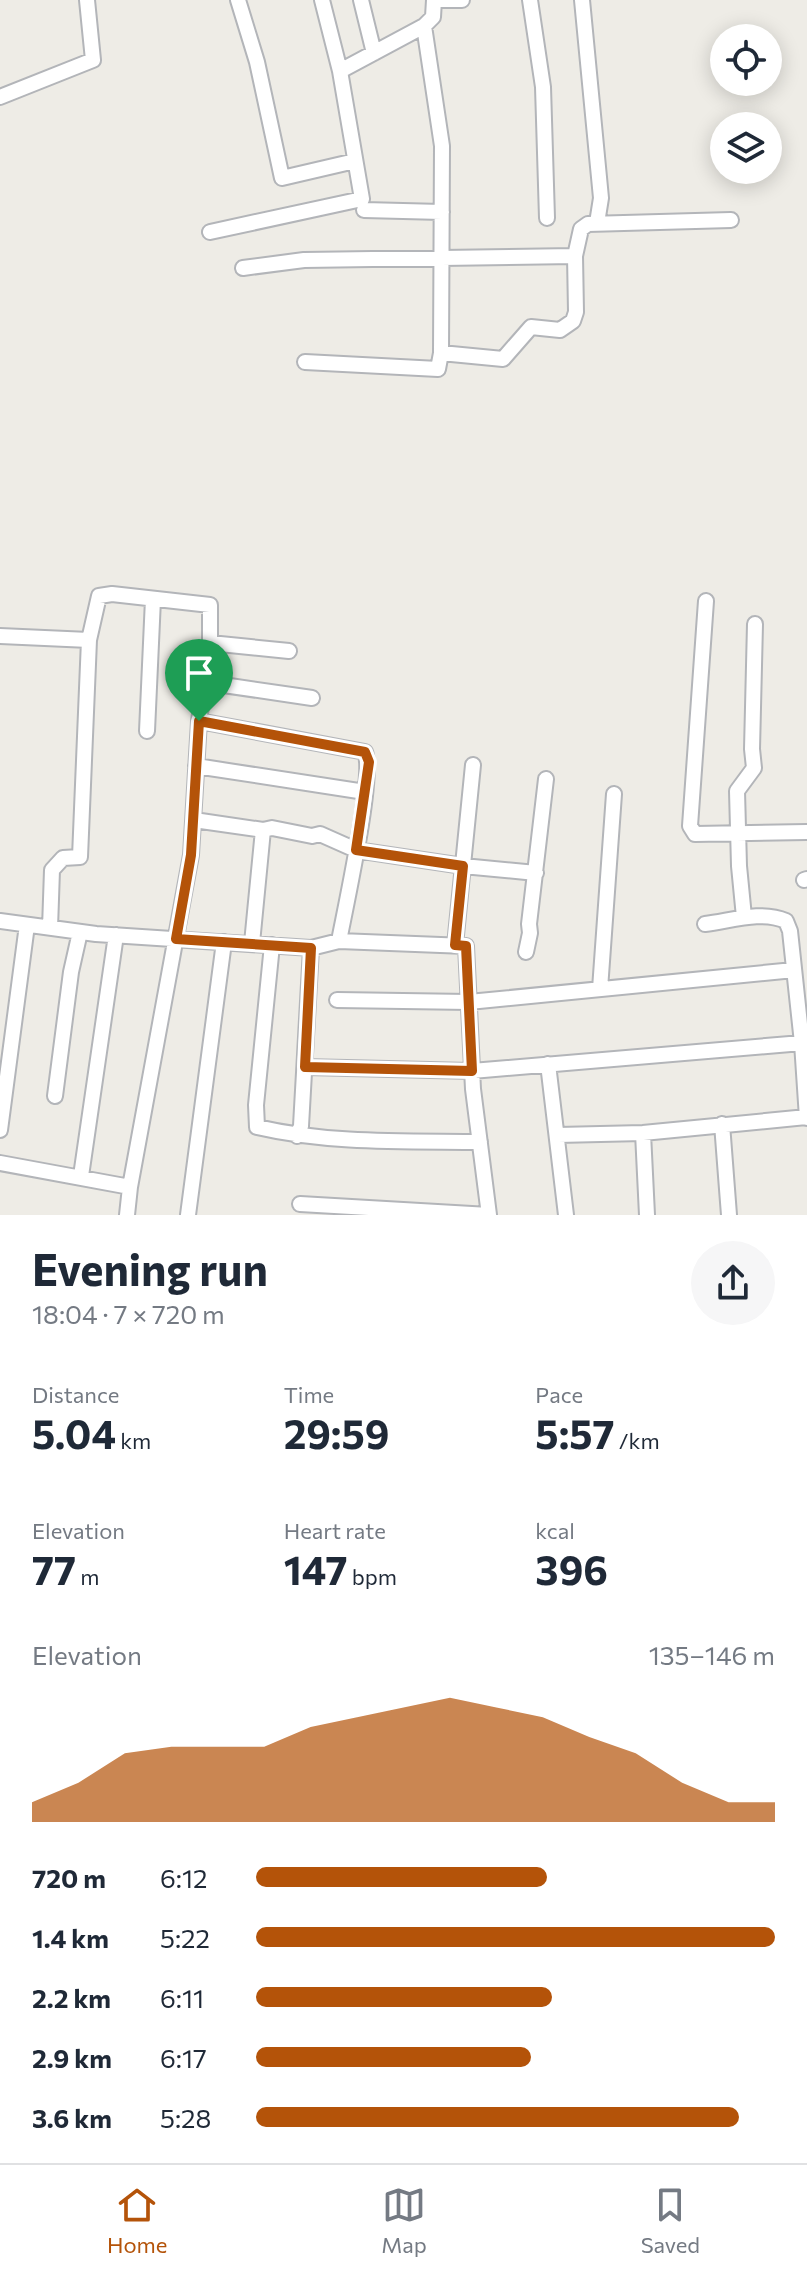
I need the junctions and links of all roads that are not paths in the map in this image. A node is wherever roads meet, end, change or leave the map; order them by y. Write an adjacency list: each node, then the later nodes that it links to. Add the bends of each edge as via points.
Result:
1 (87, 0): 12 (street, via 93,60)
2 (238, 0): 13 (street, via 282,178)
3 (322, 0): 11 (street)
4 (361, 0): 10 (street)
5 (434, 0): 6 (street); 9 (street, via 433,17)
6 (462, 0)
7 (530, 0): 16 (street, via 543,87)
8 (582, 0): 18 (street, via 601,198)
9 (424, 26): 10 (street); 15 (street, via 442,146)
10 (374, 53): 11 (street)
11 (340, 71): 13 (street)
12 (0, 97)
13 (355, 161): 19 (street, via 362,199)
14 (364, 210): 15 (street)
15 (442, 212): 20 (street)
16 (547, 218)
17 (731, 220): 18 (street)
18 (597, 223): 21 (street, via 581,229)
19 (210, 232)
20 (443, 256): 21 (street); 22 (street, via 304,260); 23 (street)
21 (575, 256): 23 (street, via 573,321 560,330 531,327 503,359)
22 (243, 268)
23 (441, 353): 24 (street, via 438,369)
24 (305, 362)
25 (153, 599): 29 (street, via 99,596); 30 (street, via 210,605); 35 (street)
26 (706, 601): 44 (street, via 690,826 695,834)
27 (755, 624): 44 (street, via 754,768 737,791)
28 (0, 636): 29 (street)
29 (89, 640): 52 (street, via 80,857 63,858 52,870)
30 (210, 643): 31 (street); 32 (street)
31 (289, 651)
32 (203, 682): 33 (street); 34 (street)
33 (312, 698)
34 (199, 721): 37 (street); 39 (street, via 365,752)
35 (147, 731)
36 (473, 765): 46 (street)
37 (196, 766): 39 (street); 41 (street)
38 (546, 779): 47 (street)
39 (365, 792): 45 (street)
40 (614, 794): 64 (street)
41 (194, 820): 42 (street); 55 (street)
42 (263, 830): 45 (street, via 320,834); 58 (street)
43 (807, 832): 44 (street)
44 (740, 833): 48 (street)
45 (356, 850): 46 (street); 56 (street)
46 (463, 866): 47 (street); 60 (street)
47 (536, 873): 62 (street)
48 (744, 917): 50 (street); 63 (street, via 786,921)
49 (0, 921): 51 (street)
50 (705, 924)
51 (27, 925): 52 (street); 74 (street)
52 (50, 928): 53 (street)
53 (80, 932): 54 (street); 71 (street)
54 (116, 935): 55 (street); 80 (street)
55 (176, 939): 57 (street); 81 (street)
56 (339, 941): 60 (street); 61 (street)
57 (224, 942): 58 (street); 84 (street)
58 (252, 943): 59 (street)
59 (272, 945): 61 (street); 77 (street, via 257,1127)
60 (455, 945): 66 (street, via 466,946)
61 (311, 948): 69 (street)
62 (526, 952)
63 (794, 970): 64 (street); 67 (street)
64 (600, 989): 66 (street)
65 (337, 1000): 66 (street)
66 (469, 1002): 70 (street)
67 (802, 1043): 68 (street); 72 (street)
68 (548, 1064): 70 (street); 76 (street)
69 (305, 1067): 70 (street); 77 (street)
70 (472, 1071): 78 (street)
71 (55, 1096)
72 (807, 1117): 73 (street)
73 (722, 1124): 75 (street); 88 (street)
74 (0, 1130)
75 (643, 1133): 76 (street); 87 (street)
76 (558, 1135): 86 (street)
77 (297, 1136): 78 (street)
78 (480, 1142): 85 (street)
79 (0, 1163): 80 (street)
80 (81, 1176): 81 (street)
81 (130, 1187): 83 (street)
82 (300, 1204): 85 (street)
83 (127, 1215)
84 (188, 1215)
85 (489, 1215)
86 (566, 1215)
87 (647, 1215)
88 (729, 1215)

